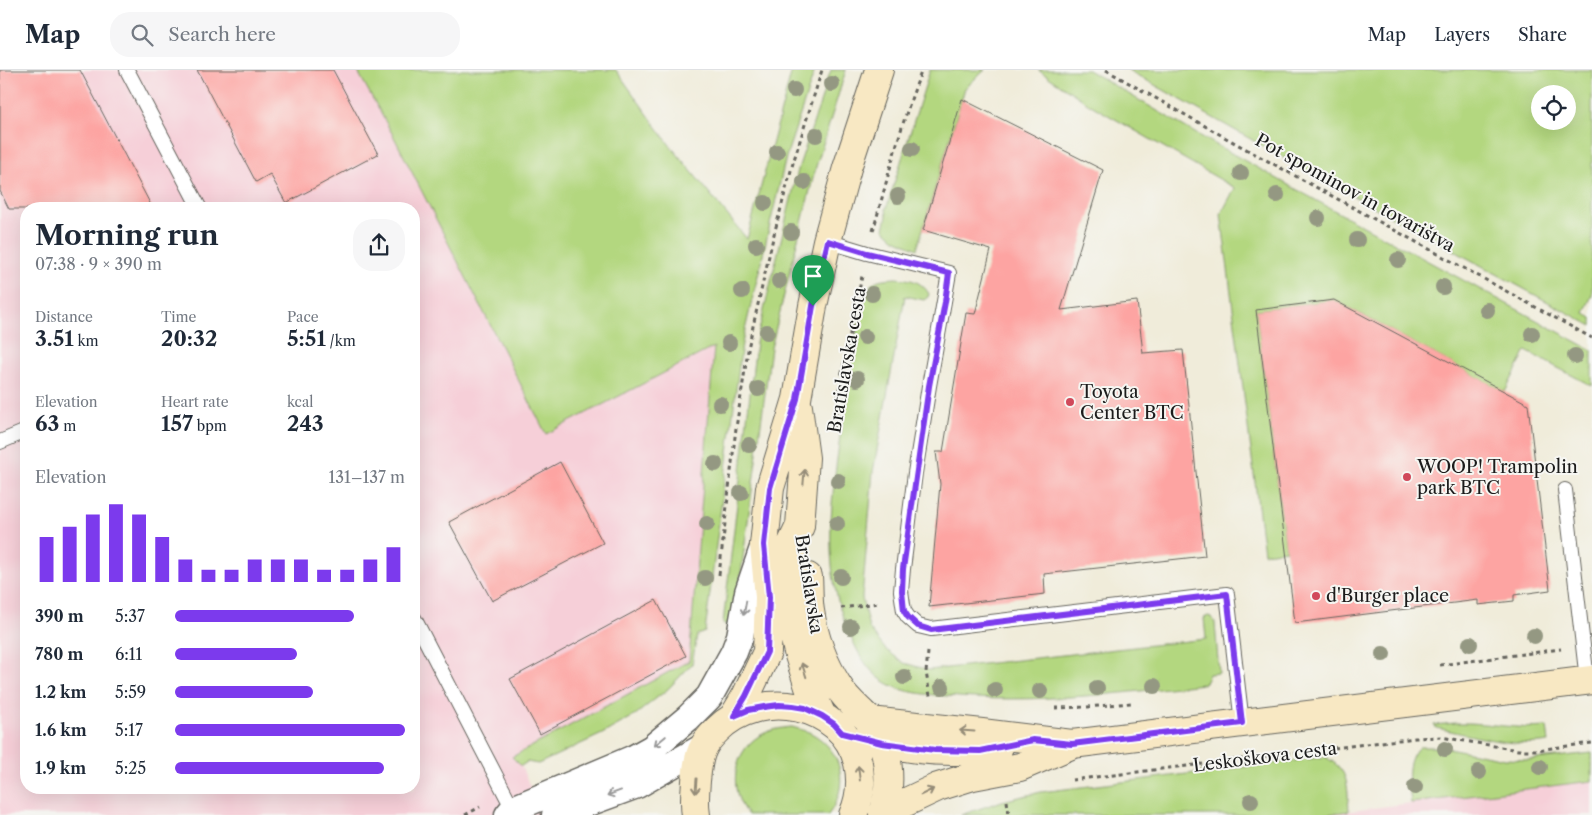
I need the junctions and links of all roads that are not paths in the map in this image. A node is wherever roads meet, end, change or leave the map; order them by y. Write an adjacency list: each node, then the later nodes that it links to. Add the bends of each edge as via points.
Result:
1 (127, 70): 3 (lane)
2 (879, 70): 4 (street, via 847,168)
3 (196, 202)
4 (828, 241): 5 (street); 15 (lane, via 949,273 915,473 903,569 902,602 908,617 918,626 931,630 1227,594)
5 (797, 399): 9 (street, Bratislavska, one-way to 5, via 805,458); 10 (street, via 770,488)
6 (20, 434): 7 (lane)
7 (0, 442)
8 (1565, 490): 12 (lane)
9 (800, 526): 14 (street, Bratislavska, one-way to 9, via 809,687 791,623 791,545); 16 (street, Bratislavska, via 806,543 810,611 821,652 838,686)
10 (764, 545): 13 (street, via 769,597 767,652); 20 (street, one-way to 20, via 748,592 740,636 709,697 652,748)
11 (420, 630): 20 (lane)
12 (1590, 680): 15 (street, Leskoškova cesta)
13 (734, 716): 14 (street, via 748,710 779,705 805,708); 19 (street)
14 (822, 716): 17 (street)
15 (1242, 723): 18 (street, Leskoškova cesta)
16 (876, 732): 17 (street, Leskoškova cesta); 18 (street, Leskoškova cesta, one-way to 16, via 1033,740 980,751 935,750); 21 (street, via 886,757 889,780)
17 (842, 733): 24 (street, one-way to 17, via 858,802 860,771 851,744)
18 (1072, 744): 21 (street, Leskoškova cesta, one-way to 18, via 938,787 1020,767)
19 (703, 747): 22 (street, one-way to 22, via 637,784); 23 (street, one-way to 23, via 695,789)
20 (510, 812)
21 (883, 814)
22 (555, 815)
23 (696, 815)
24 (853, 815)

